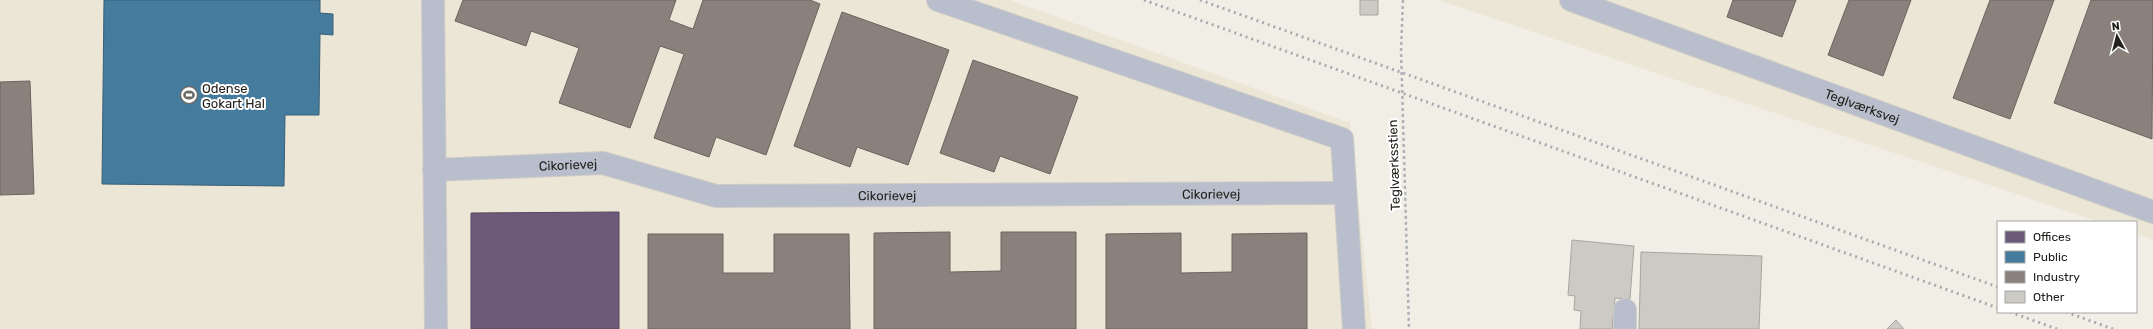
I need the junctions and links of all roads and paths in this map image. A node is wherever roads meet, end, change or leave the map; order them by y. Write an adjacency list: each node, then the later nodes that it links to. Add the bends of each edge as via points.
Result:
1 (433, 0): 5 (street)
2 (938, 0): 6 (street, via 1342,139)
3 (1403, 0): 10 (path, Teglværksstien, via 1401,50)
4 (1572, 0): 7 (street, Teglværksvej)
5 (434, 170): 6 (street, Cikorievej, via 604,163 716,196); 8 (street)
6 (1346, 193): 9 (street)
7 (2153, 212)
8 (436, 329)
9 (1354, 329)
10 (1409, 329)

